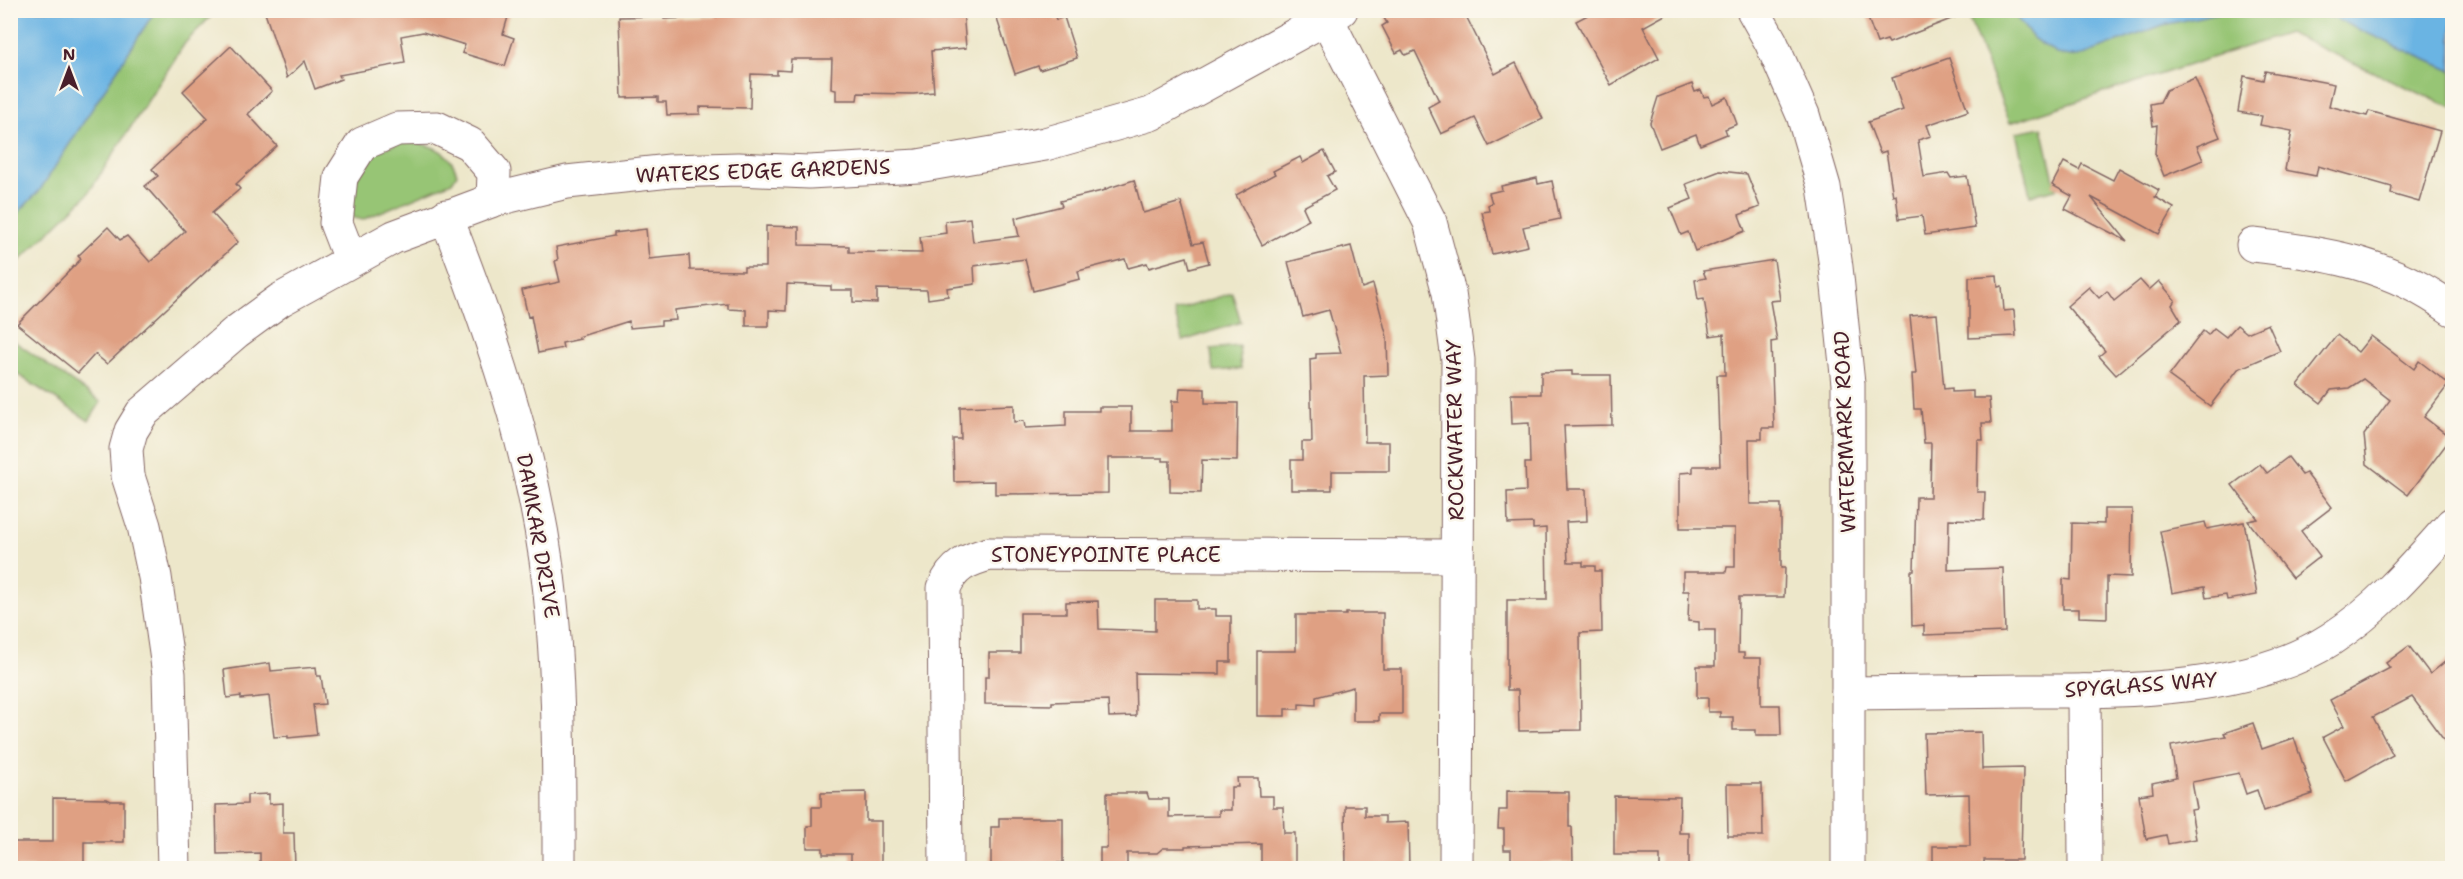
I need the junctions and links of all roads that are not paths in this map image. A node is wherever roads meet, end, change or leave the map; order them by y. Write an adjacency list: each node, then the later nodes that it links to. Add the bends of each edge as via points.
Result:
1 (1753, 10): 11 (street, WATERMARK ROAD, via 1803,115 1824,187 1836,267 1848,384)
2 (1334, 15): 3 (street, WATERS EDGE GARDENS, via 1151,114 1045,144 918,166 809,172 670,171 567,182); 9 (street, ROCKWATER WAY, via 1430,222 1449,293 1458,360)
3 (493, 200): 4 (street, WATERS EDGE GARDENS); 6 (street, via 494,172 470,144 437,128 397,129 362,144 341,177 336,223)
4 (446, 216): 6 (street, WATERS EDGE GARDENS); 13 (street, DAMKAR DRIVE, via 503,372 537,506 555,639)
5 (2253, 245): 7 (street, via 2316,252 2359,262 2397,276)
6 (350, 259): 12 (street, WATERS EDGE GARDENS, via 280,300 236,332 142,413 131,431 126,449 128,476 155,576 169,674)
7 (2452, 309)
8 (2452, 524): 10 (street, SPYGLASS WAY, via 2369,613 2328,641 2240,676 2187,685)
9 (1456, 556): 14 (street, STONEYPOINTE PLACE, via 989,554 962,565 950,574 944,588); 15 (street, ROCKWATER WAY)
10 (2084, 691): 11 (street, SPYGLASS WAY); 17 (street)
11 (1848, 693): 16 (street, WATERMARK ROAD)
12 (174, 868)
13 (559, 868)
14 (946, 868)
15 (1456, 868)
16 (1848, 868)
17 (2085, 868)

